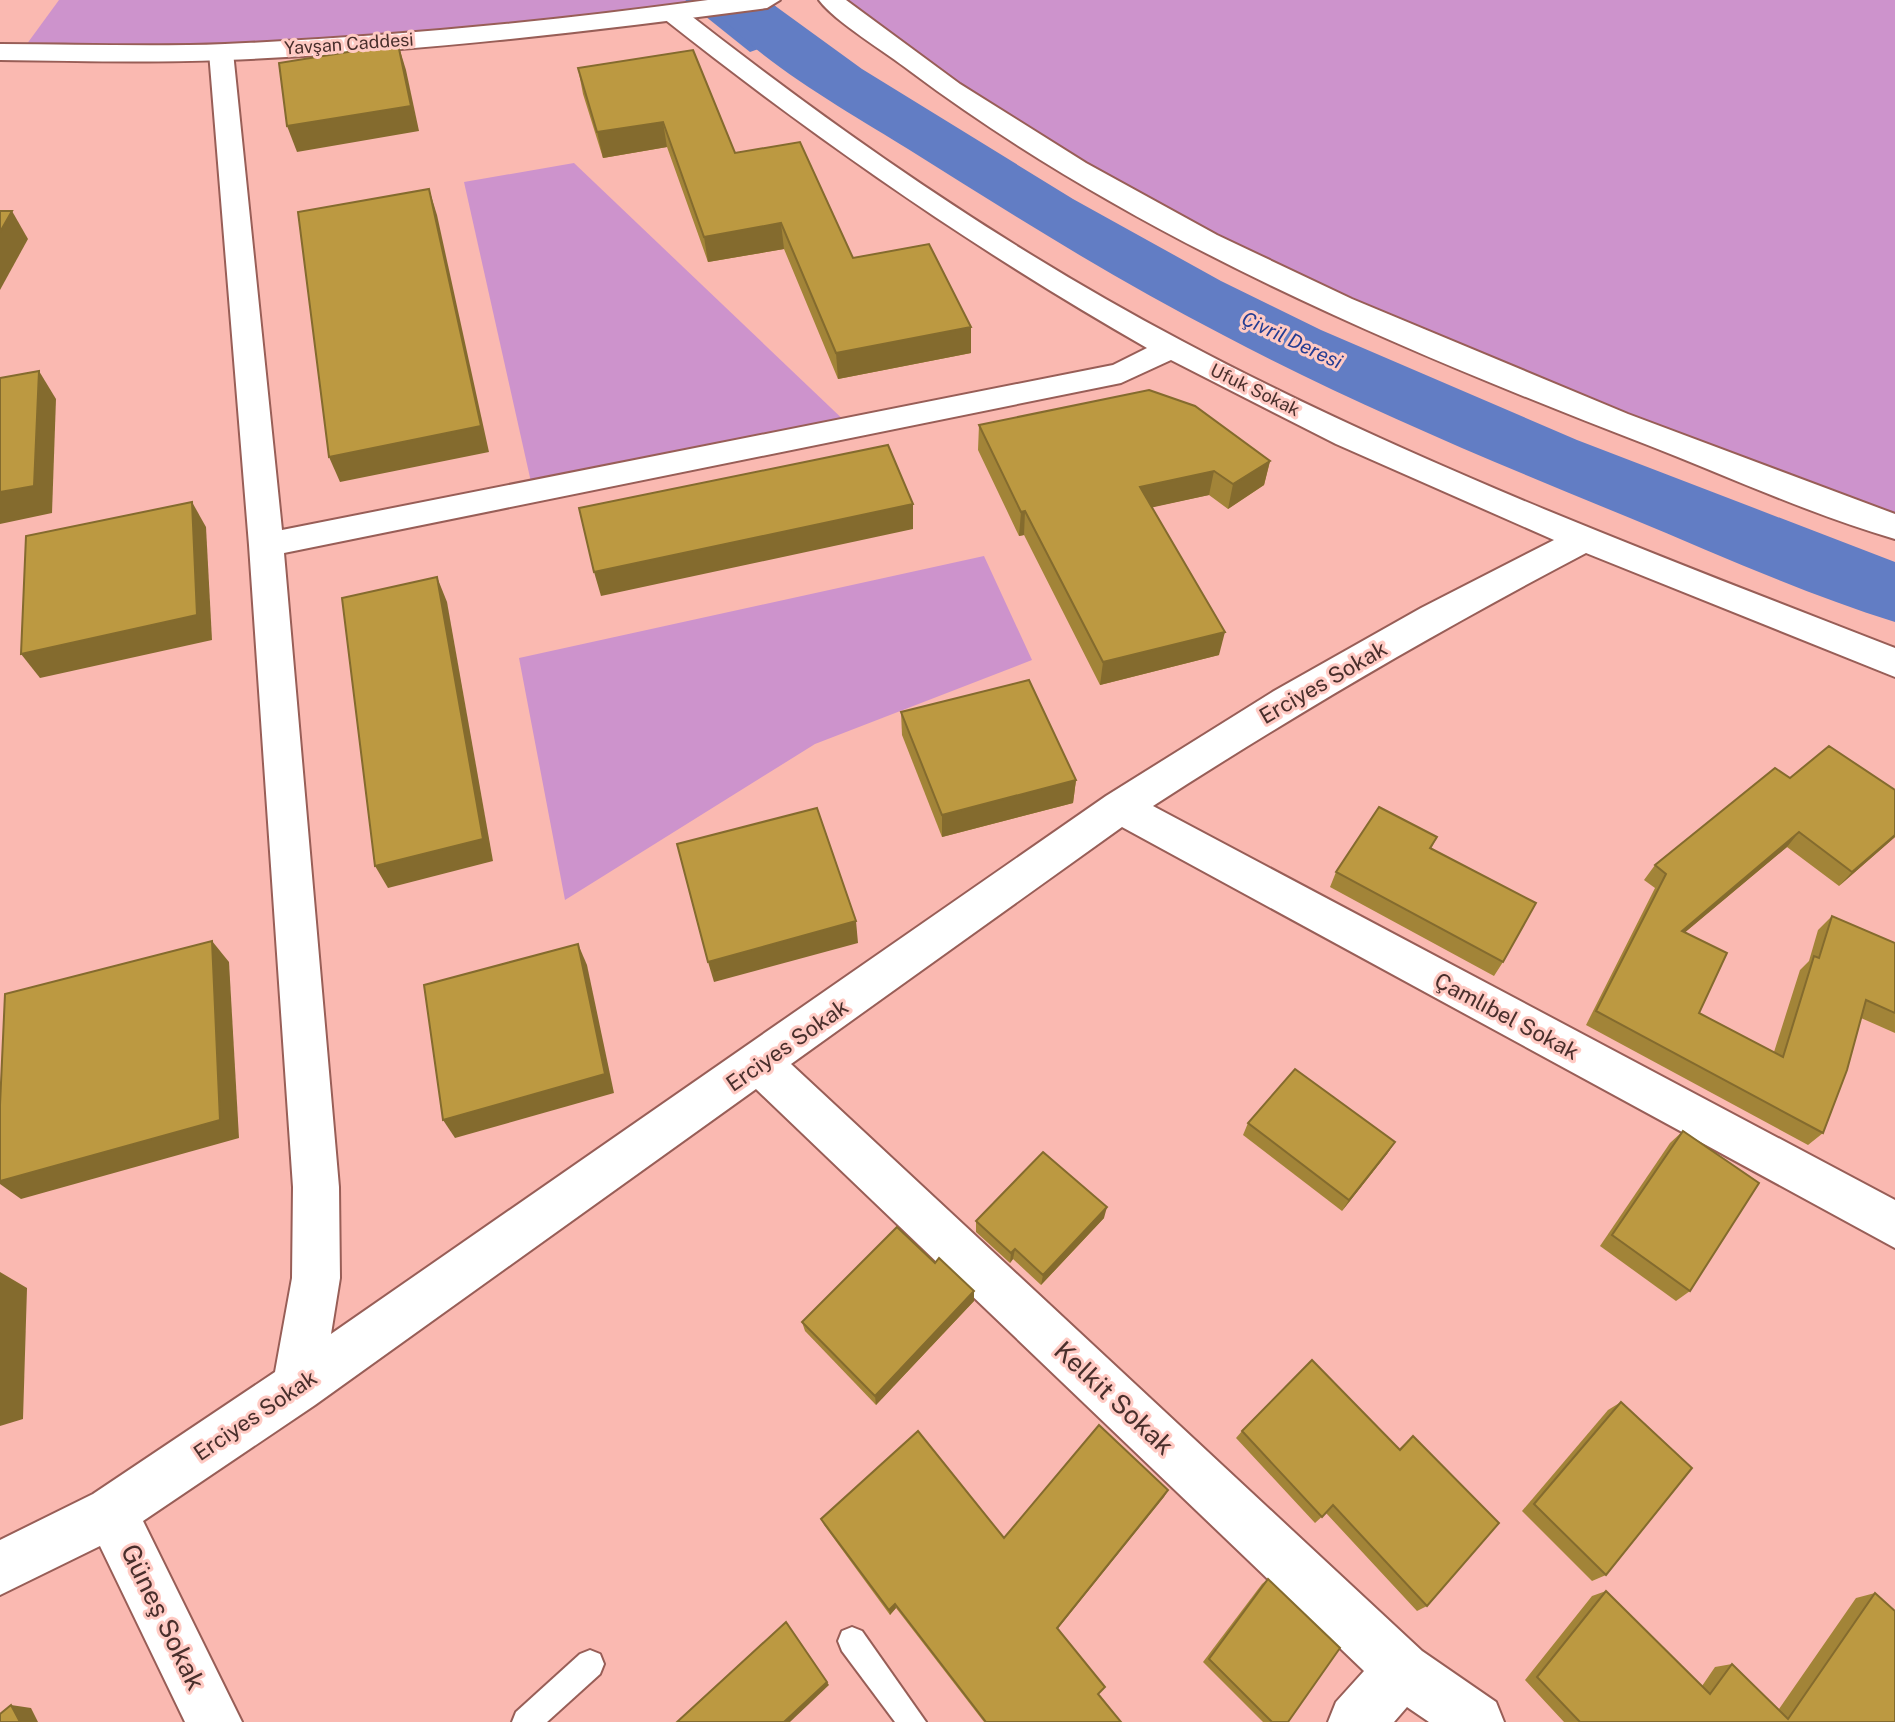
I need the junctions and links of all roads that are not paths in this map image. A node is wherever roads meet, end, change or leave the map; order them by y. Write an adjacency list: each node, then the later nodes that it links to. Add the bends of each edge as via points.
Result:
1 (767, 0): 3 (street, Yavşan Caddesi)
2 (831, 0): 7 (street, via 1035,143 1281,278 1532,390)
3 (684, 12): 5 (street, Yavşan Caddesi, via 470,36); 6 (street, Ufuk Sokak, via 729,58 925,198)
4 (0, 52): 5 (street, Yavşan Caddesi)
5 (221, 52): 9 (street)
6 (1171, 348): 8 (street, Ufuk Sokak, via 1297,411); 9 (street, via 1121,373)
7 (1895, 527)
8 (1585, 539): 10 (street, Ufuk Sokak); 11 (street, Erciyes Sokak, via 1287,701)
9 (266, 545): 14 (street, via 316,1187 316,1278)
10 (1895, 663)
11 (1120, 807): 12 (street, Erciyes Sokak); 13 (street, Çamlıbel Sokak)
12 (760, 1064): 14 (street, Erciyes Sokak); 19 (street, Kelkit Sokak)
13 (1895, 1225)
14 (297, 1387): 15 (street, Erciyes Sokak)
15 (111, 1512): 16 (street, Erciyes Sokak); 20 (street, Güneş Sokak)
16 (0, 1568)
17 (852, 1641): 22 (lane)
18 (590, 1664): 21 (lane)
19 (1403, 1670): 23 (street); 24 (street, Kelkit Sokak)
20 (214, 1722)
21 (526, 1722)
22 (912, 1722)
23 (1356, 1722)
24 (1476, 1722)

